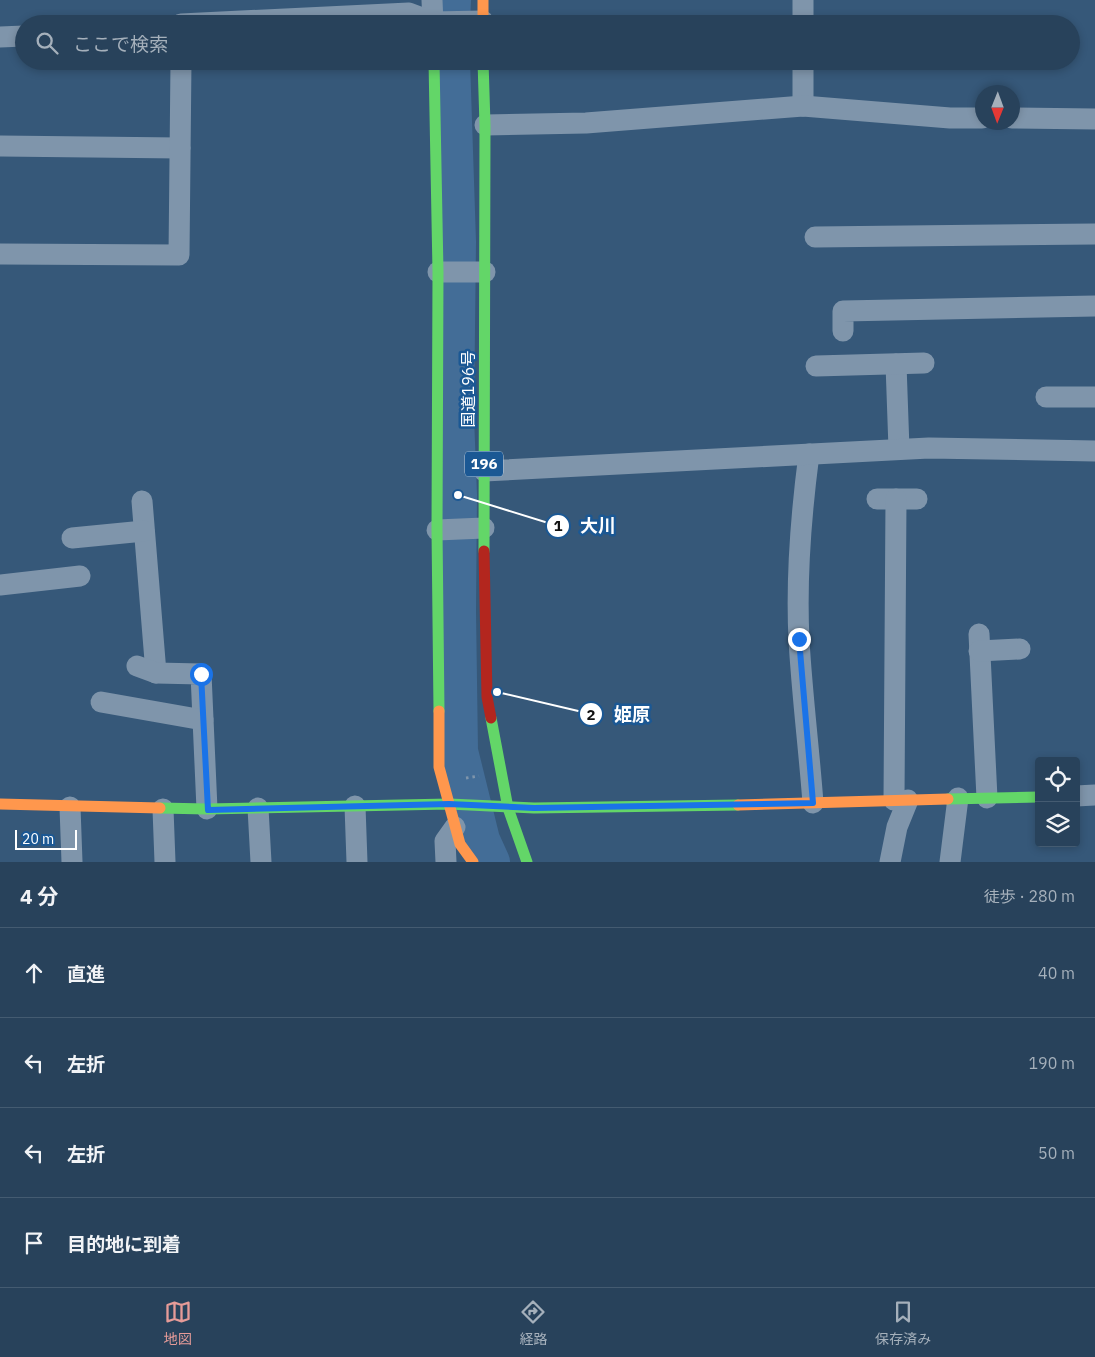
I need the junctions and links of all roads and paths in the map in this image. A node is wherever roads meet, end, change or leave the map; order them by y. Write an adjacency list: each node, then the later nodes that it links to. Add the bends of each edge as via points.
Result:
1 (432, 0): 5 (street)
2 (803, 0): 6 (street)
3 (368, 15): 4 (street)
4 (415, 15)
5 (434, 15)
6 (803, 15)
7 (15, 36): 8 (street)
8 (0, 37)
9 (181, 70): 19 (street)
10 (434, 70): 23 (main road)
11 (484, 70): 17 (main road, 国道196号 / 196)
12 (803, 70): 13 (street)
13 (802, 106): 14 (street); 17 (street, via 586,123)
14 (975, 118)
15 (1020, 118): 16 (street)
16 (1095, 119)
17 (485, 125): 24 (main road, 国道196号 / 196)
18 (0, 146): 19 (street)
19 (180, 148): 22 (street, via 179,255)
20 (1095, 234): 21 (street)
21 (815, 237)
22 (0, 254)
23 (441, 272): 24 (street); 39 (main road)
24 (475, 272): 35 (main road, 国道196号 / 196)
25 (1095, 306): 26 (street, via 843,311)
26 (844, 330)
27 (924, 363): 28 (street)
28 (896, 364): 29 (street); 32 (street)
29 (816, 366)
30 (1095, 396): 31 (street)
31 (1046, 397)
32 (899, 449): 33 (street); 34 (street)
33 (1095, 451)
34 (809, 454): 35 (street); 53 (street, via 799,572 799,639)
35 (484, 471): 38 (main road, 国道196号 / 196)
36 (897, 500): 52 (street)
37 (142, 501): 40 (street)
38 (474, 529): 39 (street); 59 (main road, 国道196号 / 196, via 487,697)
39 (441, 530): 55 (main road, via 439,767)
40 (144, 531): 41 (street); 46 (street, via 146,670 201,674)
41 (72, 538)
42 (80, 576): 43 (street)
43 (0, 584)
44 (1020, 649): 51 (street, via 979,643)
45 (101, 702): 46 (street)
46 (203, 720): 61 (street)
47 (1095, 795): 48 (street)
48 (1080, 796)
49 (1035, 797): 51 (main road)
50 (958, 798): 51 (main road); 52 (main road); 71 (street)
51 (987, 798)
52 (901, 800): 53 (main road); 70 (street)
53 (813, 803): 59 (main road)
54 (0, 804): 57 (main road)
55 (454, 804): 56 (main road); 59 (main road); 62 (main road)
56 (355, 806): 58 (main road); 66 (street)
57 (70, 807): 60 (main road); 63 (street)
58 (258, 808): 61 (main road); 65 (street)
59 (508, 808): 69 (main road, 国道196号 / 196)
60 (163, 809): 61 (main road); 64 (street)
61 (208, 810)
62 (455, 827): 67 (street, via 445,840); 68 (main road, via 460,844)
63 (72, 862)
64 (165, 862)
65 (261, 862)
66 (357, 862)
67 (446, 862)
68 (473, 862)
69 (527, 862)
70 (890, 862)
71 (950, 862)

